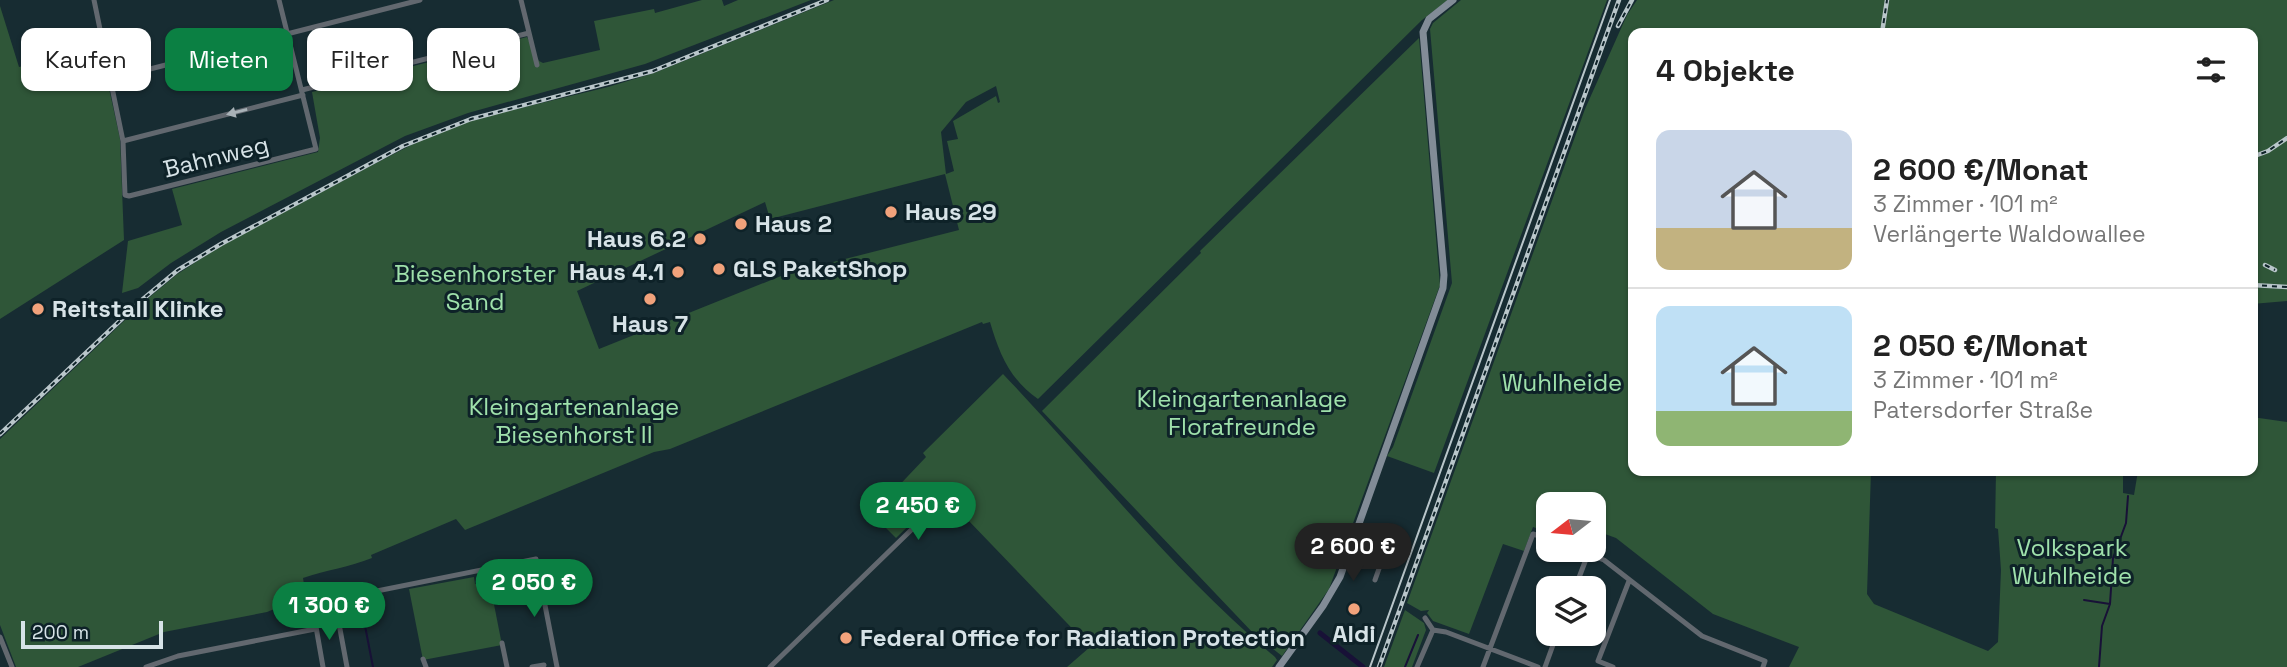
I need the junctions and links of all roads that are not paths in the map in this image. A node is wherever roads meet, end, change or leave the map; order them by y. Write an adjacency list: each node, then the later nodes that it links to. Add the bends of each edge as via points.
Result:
1 (94, 0): 6 (street)
2 (279, 0): 7 (street)
3 (420, 0): 8 (street)
4 (521, 0): 9 (street)
5 (1453, 0): 18 (street, via 1426,23 1423,39 1444,283)
6 (100, 28)
7 (286, 28)
8 (293, 33)
9 (529, 33): 11 (street); 13 (street)
10 (293, 55): 13 (street)
11 (537, 65)
12 (113, 91): 14 (street)
13 (302, 93): 14 (street, one-way to 14); 14 (street, Bahnweg, via 316,149 136,196 125,195)
14 (123, 141)
15 (940, 502): 44 (street)
16 (1536, 535): 30 (street)
17 (1388, 545): 20 (street)
18 (1350, 551): 20 (street); 34 (street, via 1330,596)
19 (1606, 562): 22 (street)
20 (1381, 563): 21 (street)
21 (1375, 580)
22 (1629, 581): 49 (street, via 1598,661); 50 (street, via 1702,636 1765,661)
23 (337, 613): 39 (street)
24 (1425, 618): 26 (street)
25 (316, 629): 31 (street); 38 (street); 43 (street, via 311,608 315,602 536,559)
26 (1433, 630): 30 (street); 45 (street)
27 (0, 636): 35 (street)
28 (502, 643): 41 (street)
29 (1553, 646): 48 (street)
30 (1490, 649): 46 (street); 47 (street)
31 (171, 658): 36 (street); 37 (street)
32 (423, 659): 40 (street)
33 (544, 665): 42 (street)
34 (1281, 665)
35 (12, 667)
36 (146, 667)
37 (174, 667)
38 (323, 667)
39 (347, 667)
40 (426, 667)
41 (507, 667)
42 (532, 667)
43 (557, 667)
44 (770, 667)
45 (1417, 667)
46 (1483, 667)
47 (1538, 667)
48 (1545, 667)
49 (1613, 667)
50 (1763, 667)

